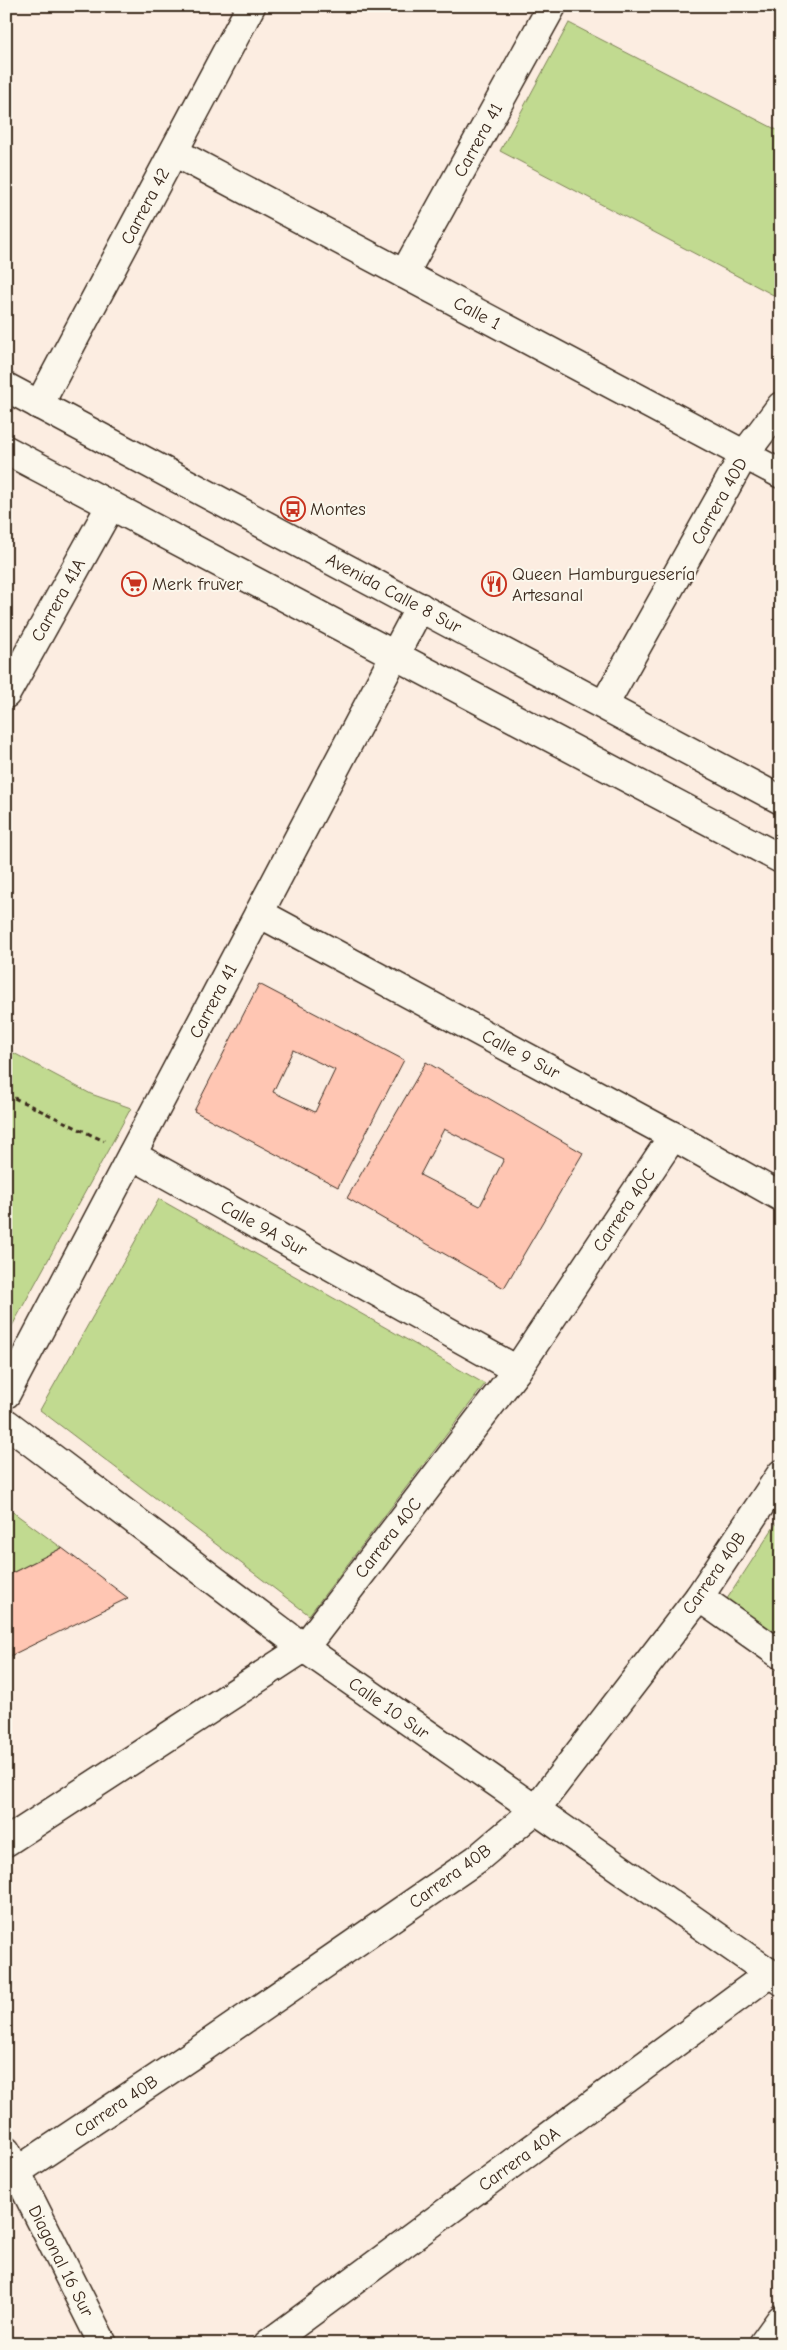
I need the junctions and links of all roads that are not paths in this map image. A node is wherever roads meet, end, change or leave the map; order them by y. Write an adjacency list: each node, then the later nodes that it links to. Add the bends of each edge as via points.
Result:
1 (251, 6): 3 (street, Carrera 42)
2 (552, 6): 4 (street, Carrera 41)
3 (174, 152): 4 (street, Calle 1); 6 (street, Carrera 42)
4 (404, 274): 9 (street, Calle 1)
5 (6, 387): 6 (street, Avenida Calle 8 Sur)
6 (39, 405): 12 (street, Avenida Calle 8 Sur)
7 (781, 406): 9 (street, Carrera 40D)
8 (6, 450): 11 (street)
9 (744, 455): 10 (street, Calle 1); 15 (street, Carrera 40D)
10 (781, 474)
11 (111, 505): 13 (street); 14 (street, Carrera 41A)
12 (420, 607): 13 (street, Carrera 41); 15 (street, Avenida Calle 8 Sur)
13 (394, 656): 17 (street); 18 (street, Carrera 41)
14 (6, 694)
15 (604, 705): 16 (street, Avenida Calle 8 Sur)
16 (781, 800)
17 (781, 859)
18 (259, 914): 19 (street, Calle 9 Sur); 20 (street, Carrera 41)
19 (673, 1136): 21 (street, Calle 9 Sur); 22 (street, Carrera 40C)
20 (132, 1154): 22 (street, Calle 9A Sur); 23 (street, Carrera 41)
21 (781, 1197)
22 (517, 1370): 27 (street, Carrera 40C)
23 (6, 1394)
24 (6, 1423): 27 (street, Calle 10 Sur)
25 (781, 1474): 26 (street, Carrera 40B)
26 (699, 1597): 28 (street); 29 (street, Carrera 40B)
27 (304, 1648): 29 (street, Calle 10 Sur); 30 (street, Carrera 40C)
28 (781, 1655)
29 (535, 1810): 31 (street, Calle 10 Sur); 32 (street, Carrera 40B, via 477,1859 201,2049)
30 (6, 1842)
31 (775, 1977): 35 (street, Carrera 40A)
32 (11, 2162): 34 (street, Diagonal 16 Sur)
33 (781, 2319): 36 (street)
34 (103, 2344)
35 (268, 2344)
36 (763, 2344)

